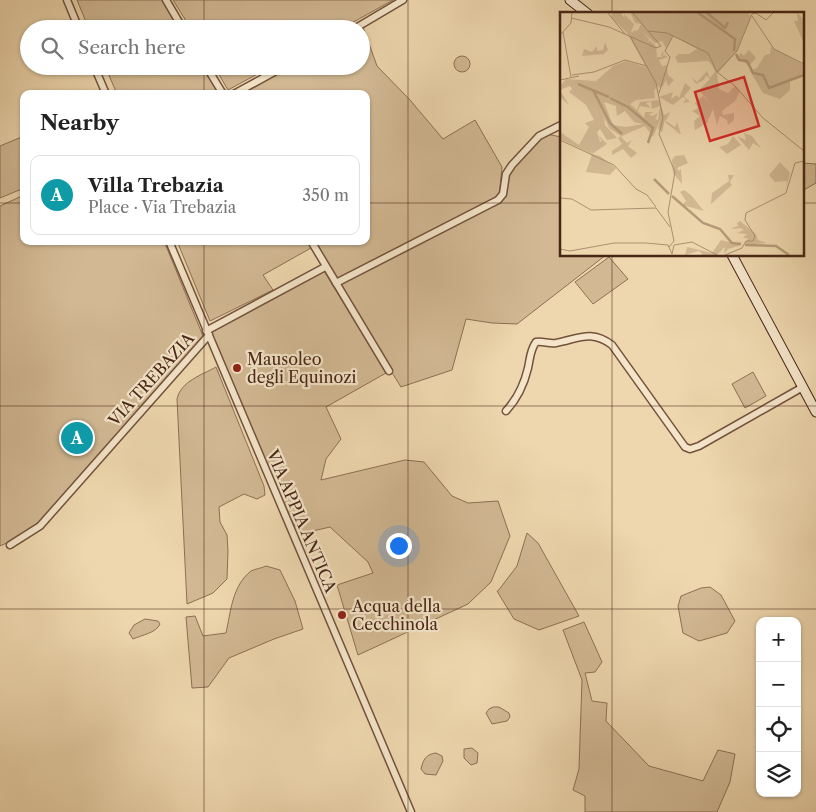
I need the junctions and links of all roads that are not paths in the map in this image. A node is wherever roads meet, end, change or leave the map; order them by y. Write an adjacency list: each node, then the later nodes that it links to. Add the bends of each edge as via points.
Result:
1 (68, 0): 6 (street)
2 (166, 0): 7 (street)
3 (403, 0): 8 (street)
4 (570, 0): 5 (street)
5 (585, 12)
6 (76, 20)
7 (178, 20)
8 (369, 20)
9 (98, 75): 12 (street)
10 (211, 75): 13 (street)
11 (269, 75): 14 (street)
12 (104, 90)
13 (221, 90)
14 (241, 90)
15 (560, 125): 20 (street, via 539,136 512,164 498,200)
16 (170, 245): 21 (street, VIA APPIA ANTICA)
17 (313, 245): 19 (street)
18 (733, 256): 23 (street)
19 (325, 267): 20 (street); 21 (street, VIA TREBAZIA)
20 (336, 283): 22 (street)
21 (208, 333): 26 (street, VIA TREBAZIA, via 40,526); 27 (street, VIA APPIA ANTICA)
22 (389, 371)
23 (803, 387): 24 (street, via 690,449 685,447 618,352 605,340 586,336 552,343 536,342 521,390); 25 (street)
24 (506, 411)
25 (816, 412)
26 (10, 546)
27 (411, 812)

